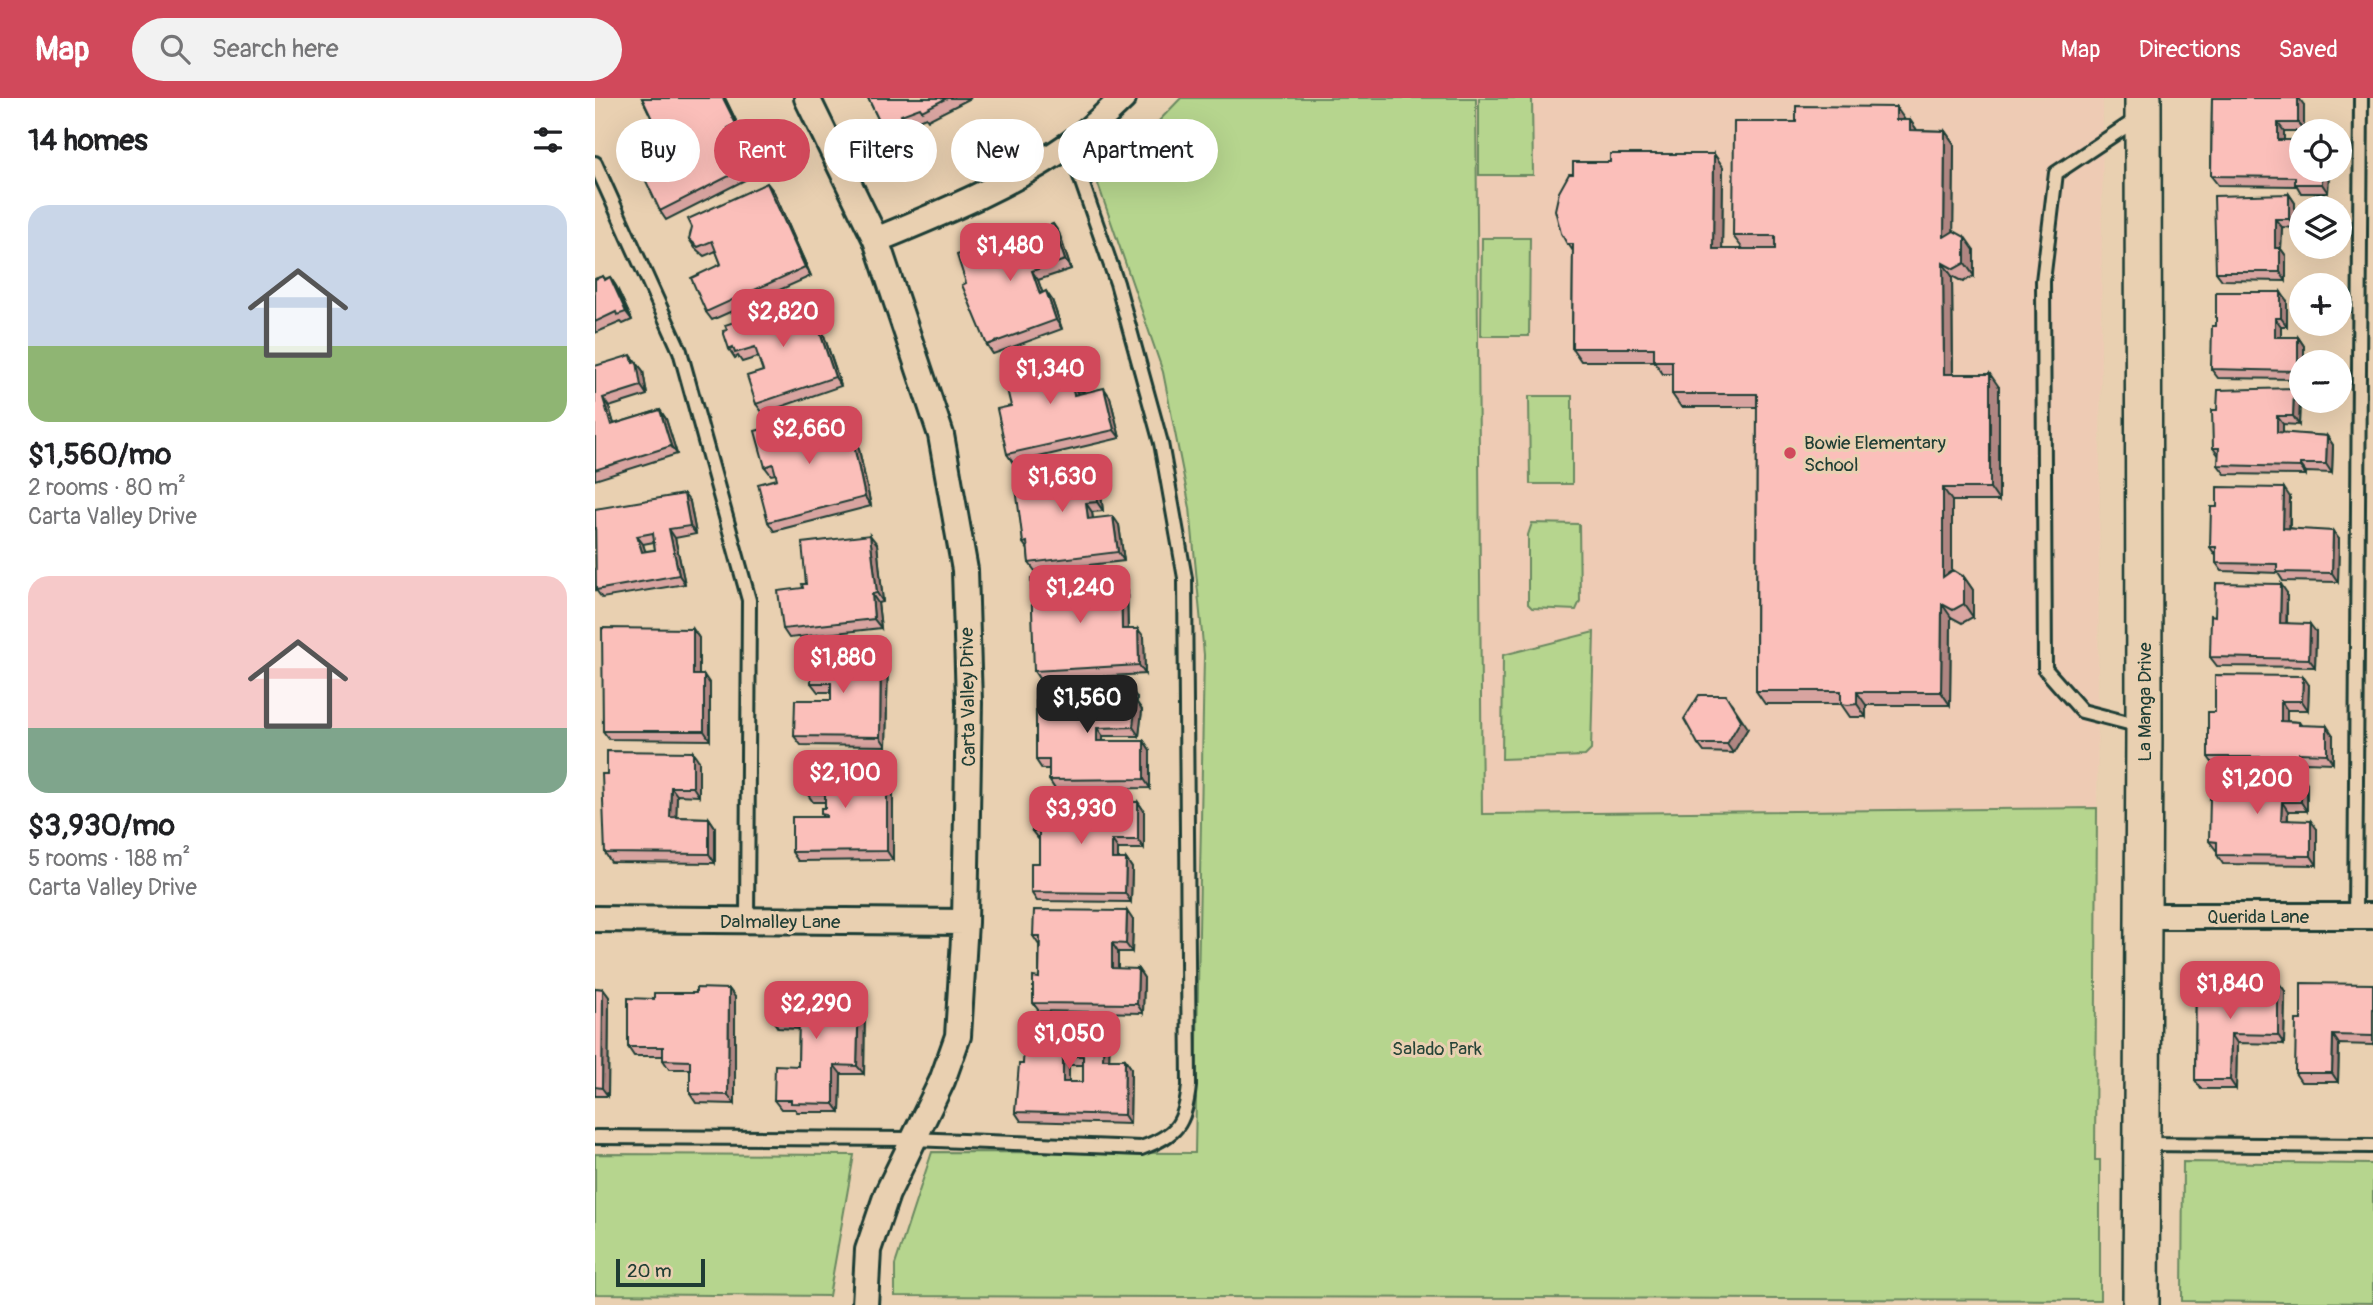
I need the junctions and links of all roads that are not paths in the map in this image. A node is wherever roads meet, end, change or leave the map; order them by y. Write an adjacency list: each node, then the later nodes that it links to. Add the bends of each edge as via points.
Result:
1 (807, 98): 9 (street, Carta Valley Drive)
2 (1123, 98): 5 (street)
3 (2361, 98): 12 (lane)
4 (2143, 106): 10 (street, La Manga Drive); 10 (lane, via 2056,173 2043,295 2045,669 2082,711)
5 (1100, 119)
6 (1058, 152): 9 (street, via 942,213)
7 (595, 163): 14 (lane, via 680,351 749,600)
8 (1082, 182): 17 (lane, via 1117,283 1161,443 1185,578 1186,1111 1174,1133 1141,1148)
9 (876, 240): 15 (street, Carta Valley Drive, via 941,435 965,570 969,703)
10 (2144, 727): 11 (street, La Manga Drive)
11 (2143, 916): 12 (street, Querida Lane); 18 (street, La Manga Drive)
12 (2364, 916)
13 (595, 919): 14 (street, Dalmalley Lane)
14 (747, 920): 15 (street, Dalmalley Lane)
15 (965, 922): 17 (street, Carta Valley Drive, via 958,1036 942,1081)
16 (595, 1137): 17 (lane)
17 (912, 1139): 20 (street, Carta Valley Drive, via 867,1251)
18 (2142, 1144): 19 (lane); 21 (street, La Manga Drive)
19 (2373, 1146)
20 (865, 1305)
21 (2141, 1305)

